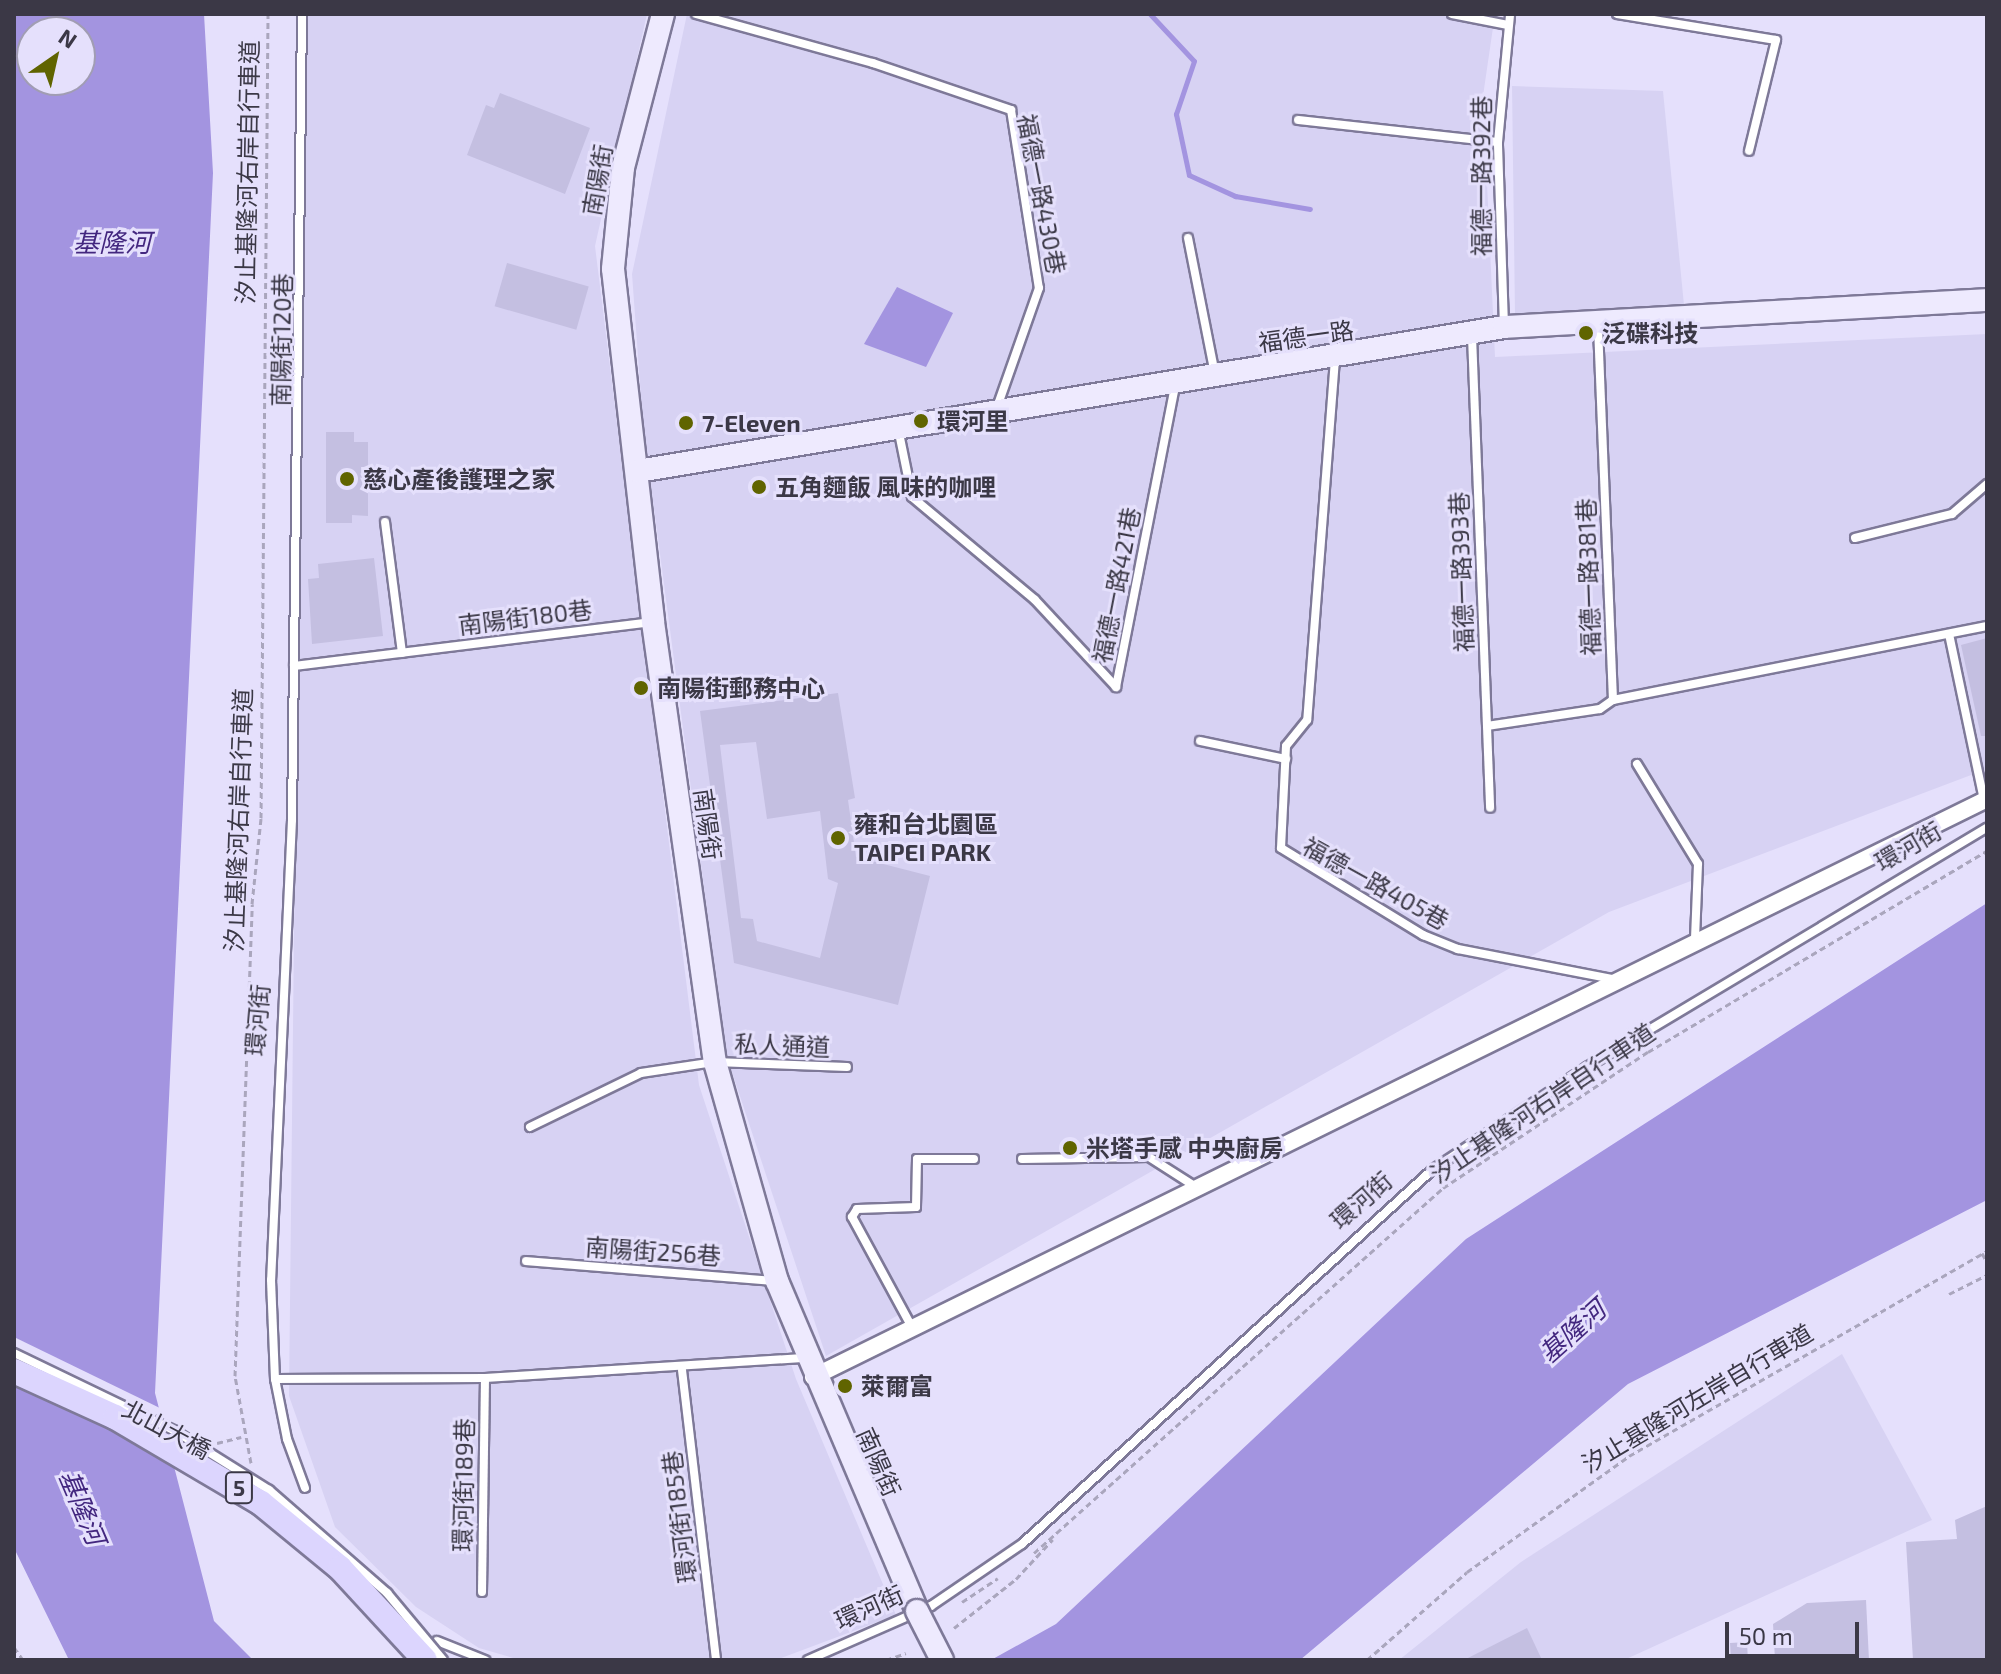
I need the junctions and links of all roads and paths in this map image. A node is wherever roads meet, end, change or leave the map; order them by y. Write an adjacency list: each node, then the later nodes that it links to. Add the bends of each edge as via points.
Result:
1 (268, 14): 61 (path, 汐止基隆河右岸自行車道, via 261,818 252,904 235,1376)
2 (302, 14): 30 (lane, 南陽街120巷)
3 (663, 14): 22 (street, 南陽街, via 615,224 613,269)
4 (696, 14): 20 (lane, 福德一路430巷, via 873,63 1011,110 1039,288)
5 (1452, 14): 8 (lane)
6 (1510, 14): 8 (lane, 福德一路392巷)
7 (1617, 14): 11 (lane, via 1776,40)
8 (1508, 25): 10 (lane, 福德一路392巷)
9 (1298, 120): 10 (lane)
10 (1498, 142): 15 (lane, 福德一路392巷)
11 (1749, 151)
12 (1188, 238): 18 (lane)
13 (1987, 300): 14 (street, 福德一路)
14 (1598, 322): 15 (street, 福德一路); 31 (lane, 福德一路381巷)
15 (1504, 327): 16 (street, 福德一路)
16 (1472, 335): 17 (street, 福德一路); 32 (lane, 福德一路393巷)
17 (1335, 359): 18 (street, 福德一路); 34 (lane, 福德一路405巷, via 1307,720 1286,746)
18 (1215, 375): 19 (street, 福德一路)
19 (1176, 380): 20 (street, 福德一路); 21 (lane, 福德一路421巷, via 1116,687 1035,600 912,497)
20 (995, 411): 21 (street, 福德一路)
21 (897, 427): 22 (street, 福德一路)
22 (638, 471): 26 (street, 南陽街)
23 (1987, 484): 25 (lane, via 1952,514)
24 (385, 522): 29 (lane)
25 (1855, 538)
26 (653, 622): 29 (lane, 南陽街180巷); 42 (street, 南陽街)
27 (1987, 626): 28 (lane)
28 (1949, 634): 31 (lane); 36 (lane)
29 (402, 653): 30 (lane, 南陽街180巷)
30 (294, 666): 60 (lane, 環河街, via 274,1136)
31 (1613, 700): 32 (lane, via 1600,709)
32 (1487, 726): 37 (lane, 福德一路393巷)
33 (1200, 741): 34 (lane)
34 (1286, 759): 41 (lane, 福德一路405巷, via 1286,856 1458,949)
35 (1637, 764): 40 (lane, via 1698,864)
36 (1985, 800): 40 (street, 環河街)
37 (1490, 808)
38 (1987, 828): 66 (lane, 環河街, via 1652,1027 1432,1170 1022,1544)
39 (1987, 851): 67 (path, 汐止基隆河右岸自行車道, via 1648,1052 1443,1188 1053,1539 1016,1579)
40 (1695, 940): 41 (street, 環河街)
41 (1614, 979): 47 (street, 環河街)
42 (715, 1062): 43 (lane, 私人通道); 44 (lane, 私人通道, via 641,1073); 52 (street, 南陽街)
43 (847, 1067)
44 (530, 1127)
45 (974, 1159): 54 (lane, via 917,1159 916,1207 857,1209 852,1217)
46 (1022, 1159): 47 (lane, via 1149,1157)
47 (1200, 1190): 54 (street, 環河街)
48 (1985, 1252): 50 (path); 78 (path, 汐止基隆河左岸自行車道, via 1629,1456 1467,1572)
49 (526, 1261): 52 (lane, 南陽街256巷)
50 (1987, 1262)
51 (1987, 1275): 53 (path)
52 (777, 1281): 56 (street, 南陽街)
53 (1949, 1294)
54 (915, 1331): 56 (street, 環河街)
55 (14, 1353): 62 (lane, 北山大橋, bridge)
56 (810, 1368): 57 (lane, 環河街); 66 (street, 南陽街)
57 (682, 1370): 59 (lane, 環河街); 74 (lane, 環河街185巷)
58 (14, 1371): 69 (main road, 北山大橋 / 5, bridge, via 115,1417 261,1503)
59 (485, 1378): 60 (lane, 環河街); 65 (lane, 環河街189巷)
60 (275, 1379): 64 (lane, 環河街, via 287,1439)
61 (241, 1437): 62 (path); 63 (path, 汐止基隆河右岸自行車道)
62 (202, 1446): 72 (lane, 北山大橋, bridge, via 322,1532)
63 (252, 1465)
64 (305, 1488)
65 (482, 1592)
66 (917, 1611): 75 (lane, 環河街); 77 (street, 南陽街, bridge)
67 (954, 1628)
68 (14, 1647): 71 (path)
69 (431, 1650): 73 (lane)
70 (906, 1653): 76 (path)
71 (23, 1660)
72 (443, 1660)
73 (485, 1660)
74 (716, 1660)
75 (808, 1660)
76 (886, 1660)
77 (942, 1660)
78 (1367, 1660)

